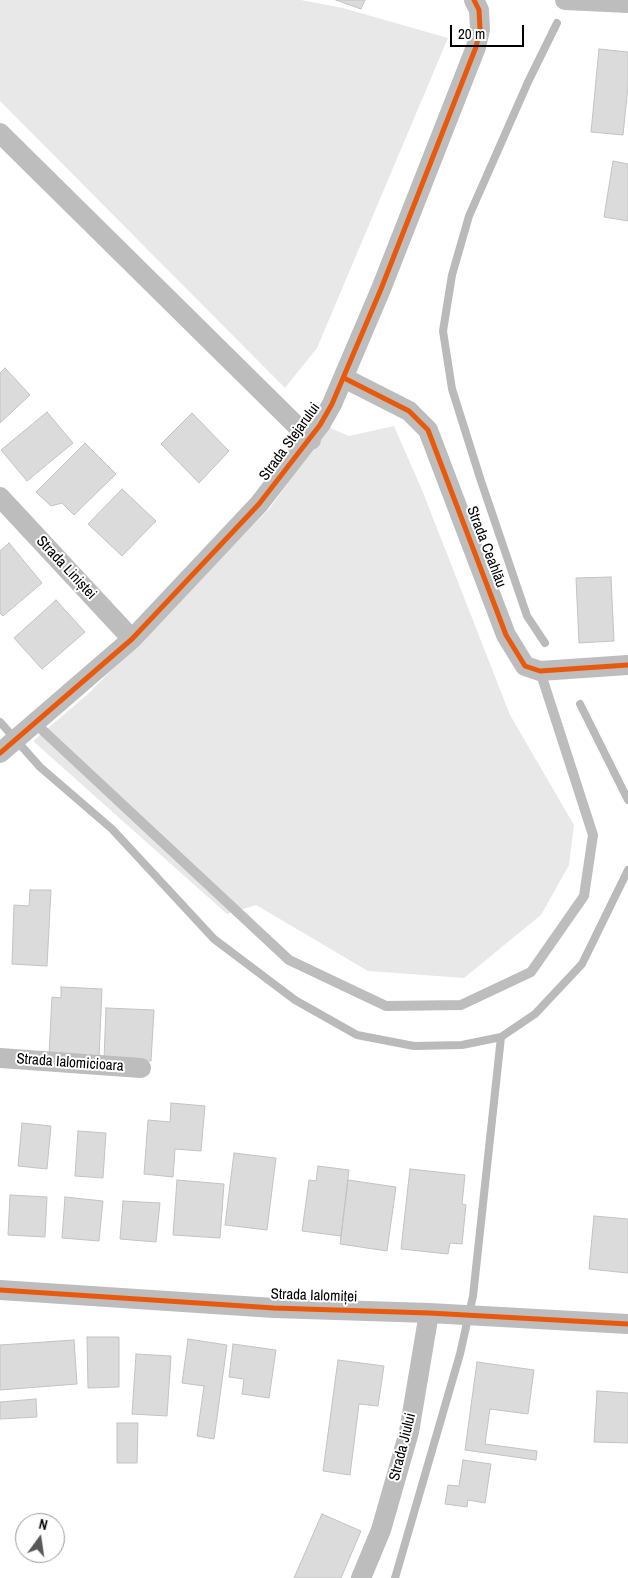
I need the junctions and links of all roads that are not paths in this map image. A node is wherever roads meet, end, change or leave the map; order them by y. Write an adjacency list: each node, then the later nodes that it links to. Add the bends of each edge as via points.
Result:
1 (474, 0): 5 (street, Strada Stejarului, via 479,10 480,29 476,47)
2 (565, 0): 3 (street)
3 (628, 3)
4 (0, 133): 6 (street)
5 (344, 378): 6 (street, Strada Stejarului); 10 (street, Strada Ceahlău, via 409,411 428,430 506,635 525,666)
6 (310, 440): 8 (street, Strada Stejarului, via 231,536)
7 (0, 497): 8 (street, Strada Liniștei)
8 (132, 639): 11 (street, Strada Stejarului)
9 (628, 665): 10 (street)
10 (540, 671): 11 (lane, via 593,835 584,896 532,972 461,1005 386,1006 289,960)
11 (31, 728): 12 (street, Strada Stejarului)
12 (0, 753)
13 (0, 1058): 14 (street, Strada Ialomicioara)
14 (141, 1068)
15 (0, 1290): 16 (street, Strada Ialomiței, via 274,1308)
16 (429, 1313): 17 (street, Strada Ialomiței); 18 (street, Strada Jiului, via 409,1432 381,1530)
17 (628, 1324)
18 (361, 1578)

